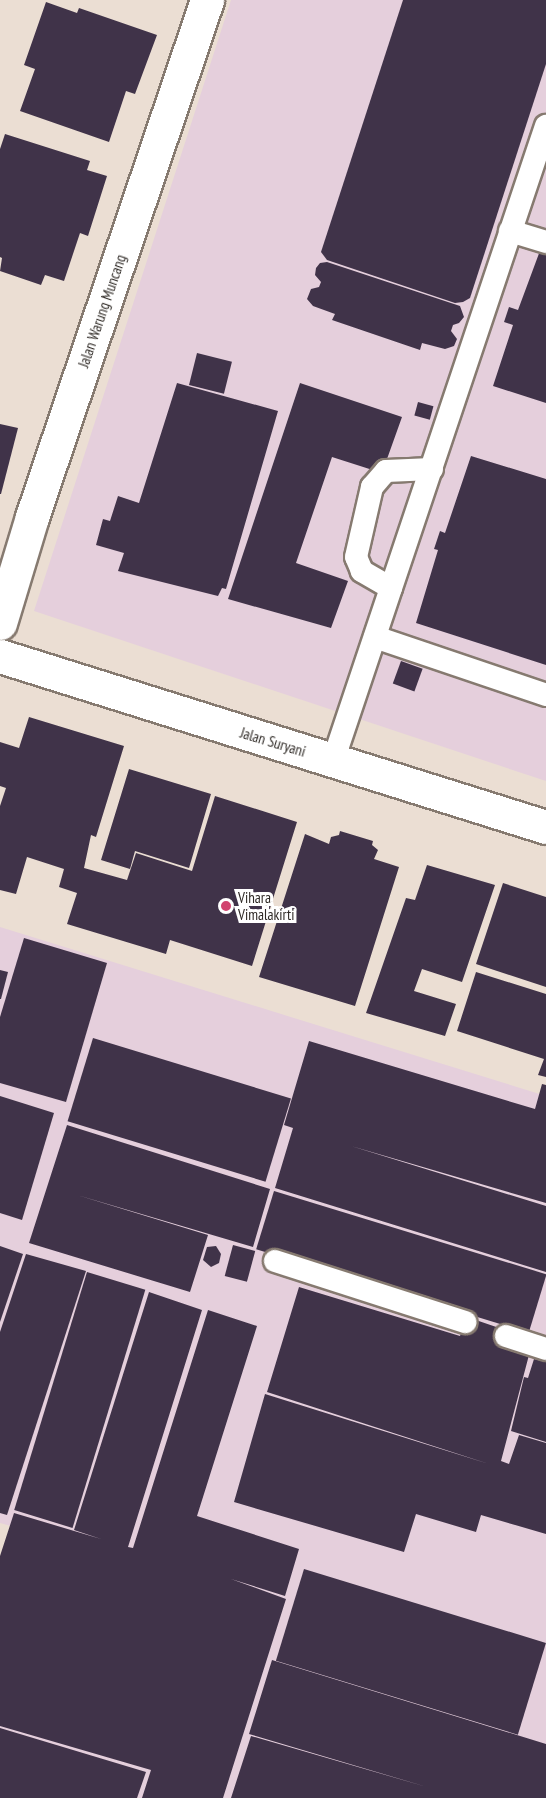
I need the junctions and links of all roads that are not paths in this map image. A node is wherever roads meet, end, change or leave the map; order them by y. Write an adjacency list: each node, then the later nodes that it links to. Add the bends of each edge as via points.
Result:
1 (207, 0): 7 (street, Jalan Warung Muncang, via 32,517)
2 (546, 126): 3 (lane)
3 (510, 231): 4 (lane); 5 (lane)
4 (546, 242)
5 (432, 469): 6 (lane); 6 (lane, via 386,471 372,487 356,557 362,571)
6 (391, 588): 8 (lane)
7 (0, 624)
8 (375, 637): 10 (lane); 11 (lane)
9 (0, 656): 11 (street, Jalan Suryani)
10 (546, 695)
11 (333, 760): 12 (street, Jalan Suryani)
12 (546, 827)
13 (275, 1260): 14 (lane)
14 (465, 1322)
15 (506, 1336): 16 (lane)
16 (546, 1349)

